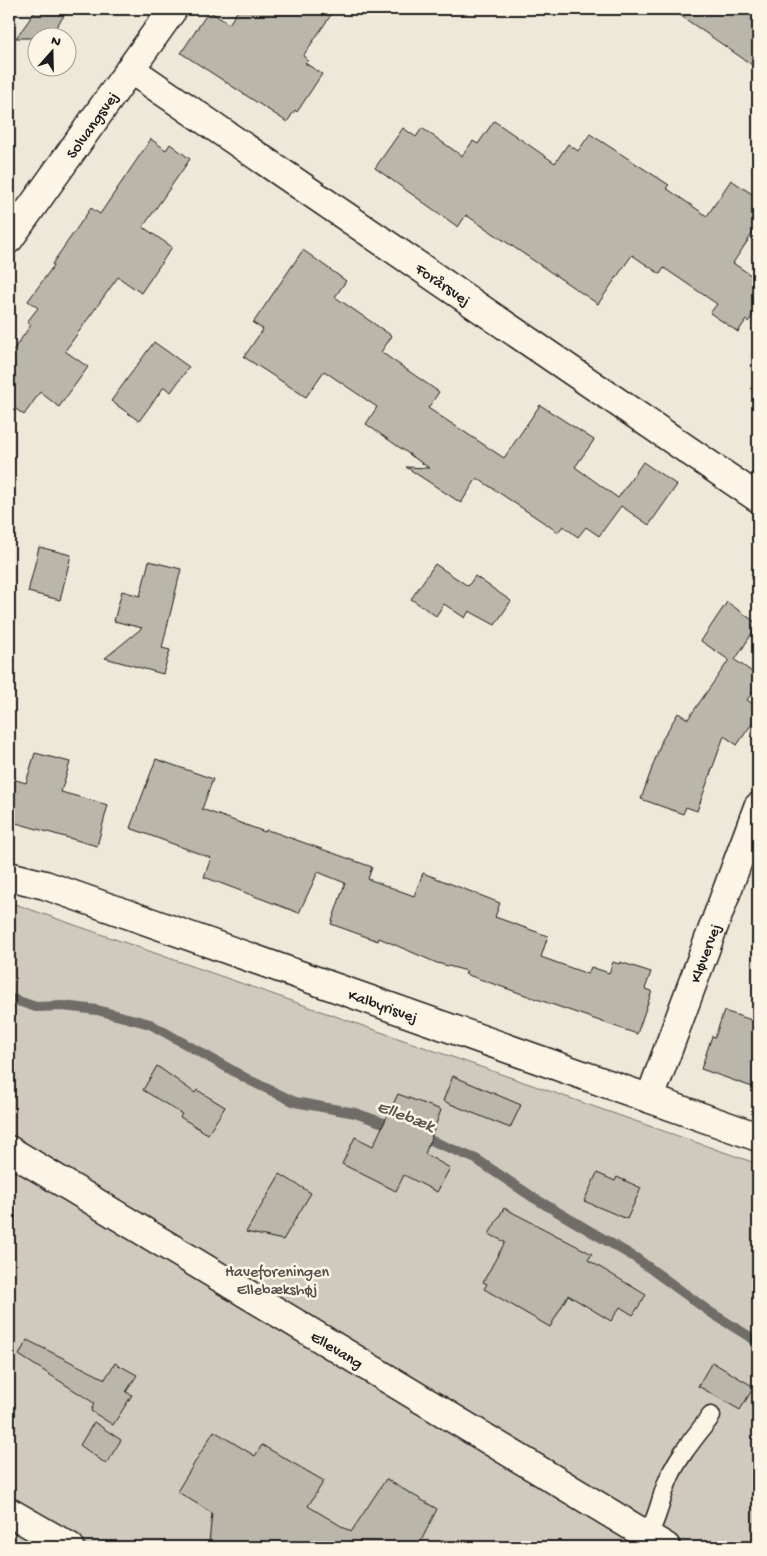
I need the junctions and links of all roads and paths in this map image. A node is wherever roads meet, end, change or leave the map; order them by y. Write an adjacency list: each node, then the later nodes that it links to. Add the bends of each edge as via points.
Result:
1 (173, 9): 2 (street, Solvangsvej)
2 (130, 69): 3 (street, Solvangsvej); 4 (street, Forårsvej)
3 (9, 239)
4 (758, 498)
5 (758, 807): 7 (street, Kløvervej)
6 (9, 876): 7 (street, Kalbyrisvej, via 45,885)
7 (650, 1098): 8 (street, Kalbyrisvej)
8 (758, 1137)
9 (9, 1150): 12 (street, Ellevang)
10 (711, 1416): 12 (lane, via 670,1476 653,1526)
11 (9, 1512): 13 (street)
12 (656, 1542)
13 (70, 1547)

